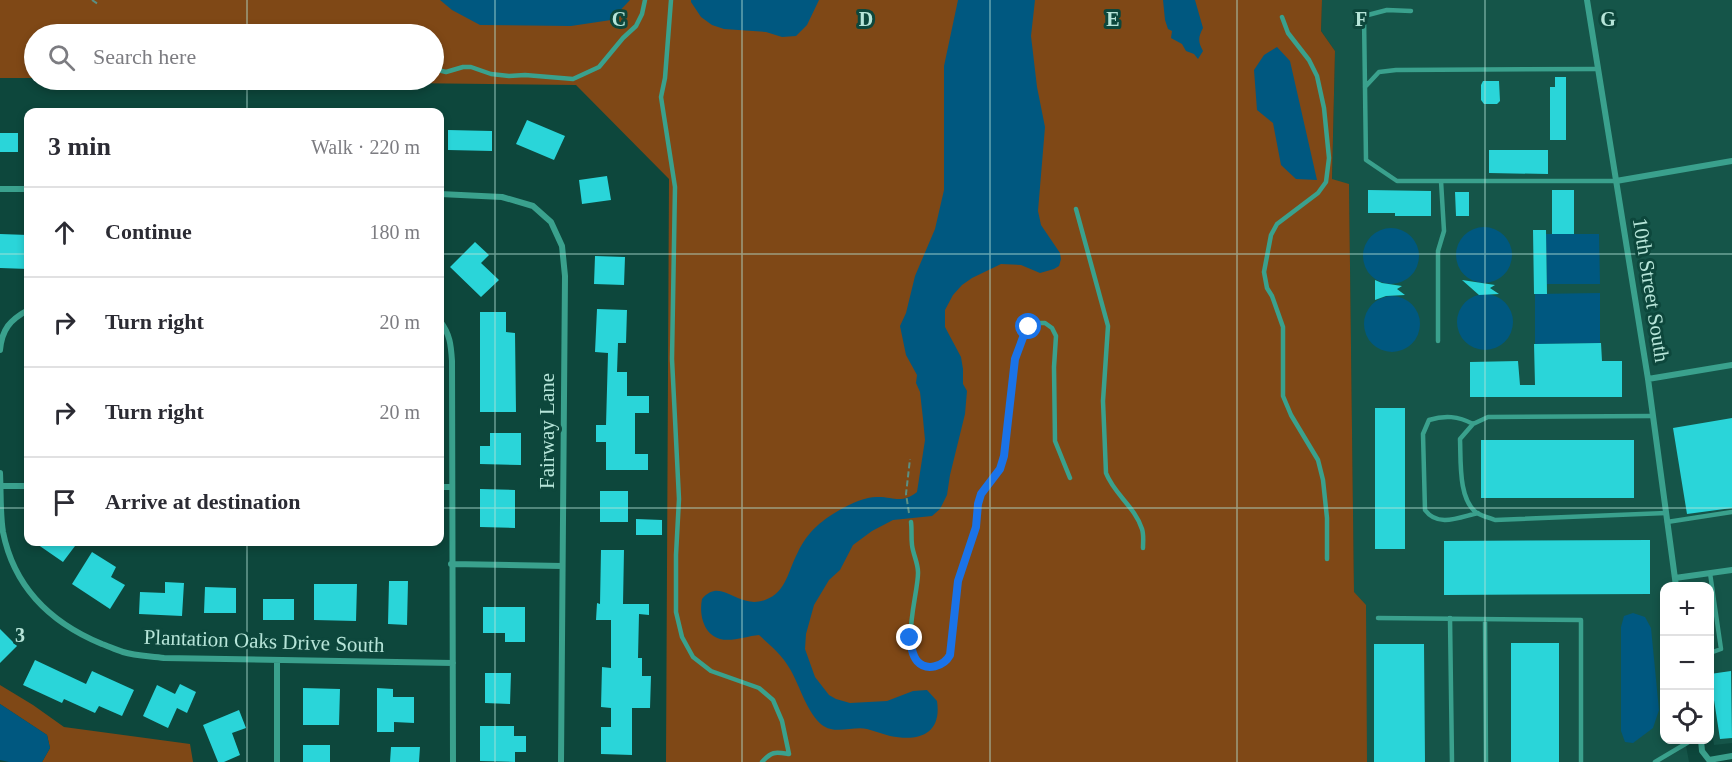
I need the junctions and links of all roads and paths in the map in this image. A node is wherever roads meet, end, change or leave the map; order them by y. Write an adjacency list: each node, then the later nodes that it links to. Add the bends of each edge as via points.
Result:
1 (92, 0): 5 (path)
2 (645, 0): 9 (lane, via 636,26 599,67 573,79 491,74 471,67)
3 (671, 0): 59 (lane, via 661,97 675,187 672,359 679,499 676,612 682,637 693,657 711,671 759,688 773,700 789,754 775,752)
4 (1587, 0): 8 (street, 10th Street South)
5 (98, 4)
6 (1411, 11): 10 (lane, via 1387,10 1364,16)
7 (1282, 17): 40 (lane, via 1288,33 1317,76 1329,158 1326,182 1318,194 1277,224 1264,272 1283,327 1283,396 1318,460 1323,480)
8 (1598, 69): 10 (lane, via 1396,70 1379,72); 13 (street, 10th Street South)
9 (444, 72)
10 (1365, 87): 12 (lane, via 1366,160 1397,181)
11 (1732, 161): 13 (street)
12 (1442, 181): 13 (lane); 21 (lane, via 1444,231 1438,251)
13 (1616, 181): 24 (street, 10th Street South)
14 (0, 189): 15 (street)
15 (24, 189)
16 (444, 194): 42 (street, Fairway Lane, via 502,197 533,206 551,222 562,246)
17 (1076, 209): 39 (lane, via 1108,326 1103,401 1106,473 1137,518 1143,531)
18 (24, 313): 20 (street)
19 (444, 327): 33 (street, via 450,341)
20 (1, 332): 22 (street)
21 (1438, 341)
22 (0, 350)
23 (1732, 365): 24 (street)
24 (1648, 379): 25 (street, 10th Street South)
25 (1653, 416): 26 (lane, via 1488,417); 36 (street, 10th Street South)
26 (1473, 424): 35 (lane, via 1460,439 1465,497); 35 (lane, via 1443,416 1429,420 1423,434 1425,510 1437,520)
27 (909, 459): 37 (path, via 906,494)
28 (0, 473): 30 (street, Plantation Oaks Drive South)
29 (1070, 478): 37 (lane, via 1054,441 1056,336 1052,328 1038,323 1025,332 1015,359 1004,456 1000,469 981,494 976,527 958,581 950,655 940,666 921,665 912,651 918,572)
30 (1, 486): 31 (street); 51 (street, Plantation Oaks Drive South, via 2,530 9,554 34,599 84,637 123,652 164,658)
31 (24, 486)
32 (444, 487): 33 (street)
33 (452, 488): 41 (street)
34 (1732, 512): 38 (lane)
35 (1478, 513): 36 (lane, via 1495,520)
36 (1666, 513): 38 (street, 10th Street South)
37 (911, 522)
38 (1667, 522): 45 (street, 10th Street South)
39 (1143, 548)
40 (1327, 560)
41 (451, 564): 42 (street); 52 (street)
42 (562, 566): 58 (street, Fairway Lane)
43 (1732, 570): 44 (street)
44 (1710, 573): 45 (street); 50 (lane, via 1721,650)
45 (1675, 578): 46 (street, 10th Street South)
46 (1676, 582)
47 (1378, 618): 48 (lane)
48 (1450, 618): 49 (lane); 60 (lane)
49 (1485, 619): 61 (lane); 62 (lane, via 1581,620)
50 (1714, 652)
51 (277, 660): 52 (street, Plantation Oaks Drive South); 56 (street)
52 (453, 663): 57 (street)
53 (1685, 744): 63 (lane)
54 (1701, 744): 55 (street, via 1709,760)
55 (1732, 756)
56 (277, 762)
57 (453, 762)
58 (561, 762)
59 (762, 762)
60 (1452, 762)
61 (1486, 762)
62 (1581, 762)
63 (1655, 762)

